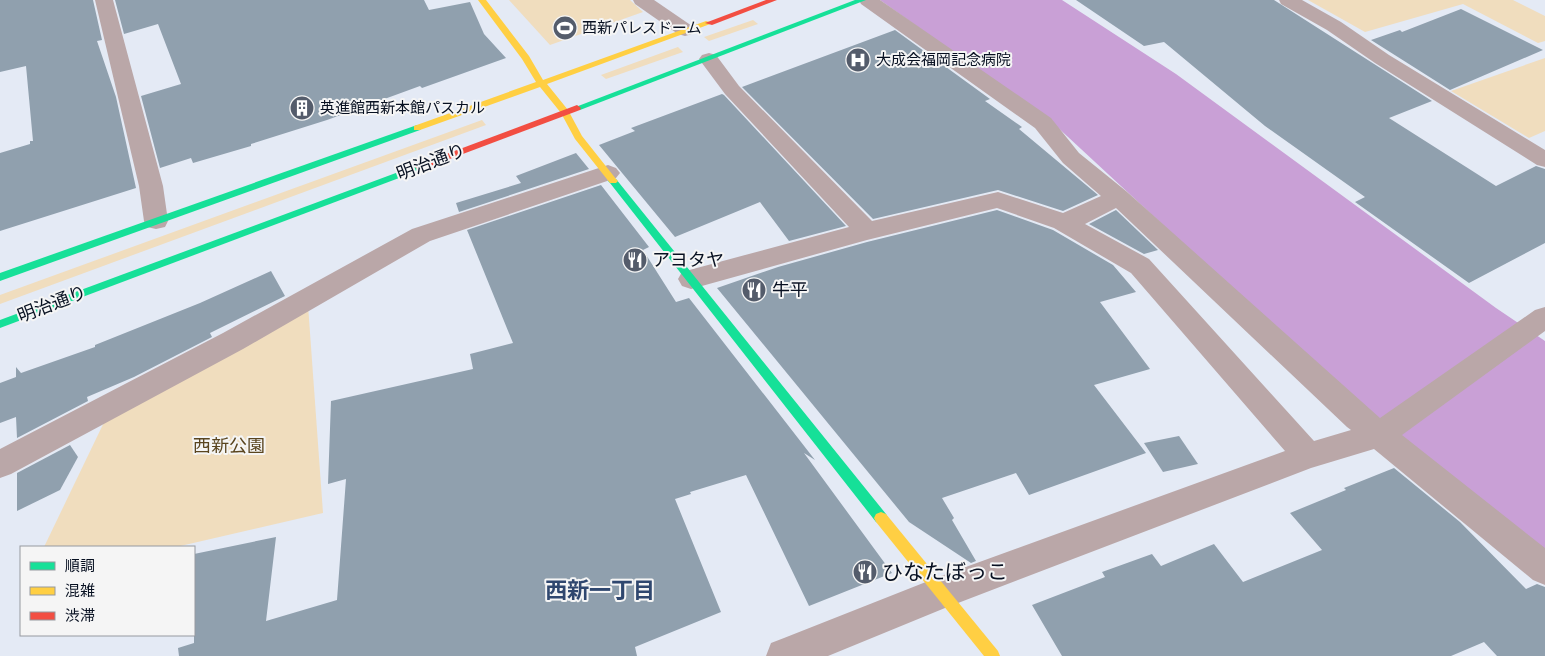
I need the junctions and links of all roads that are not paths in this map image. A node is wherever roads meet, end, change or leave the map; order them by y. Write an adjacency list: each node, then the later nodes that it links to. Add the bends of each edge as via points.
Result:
1 (104, 0): 15 (street, via 151,186)
2 (482, 0): 10 (street)
3 (642, 0): 8 (street)
4 (773, 0): 8 (street)
5 (862, 0): 9 (street, 明治通り)
6 (868, 0): 14 (street, via 1043,123 1071,158)
7 (1288, 0): 12 (street)
8 (685, 30): 10 (street)
9 (709, 59): 11 (street, 明治通り); 17 (street, via 732,90)
10 (540, 82): 11 (street); 15 (street)
11 (565, 112): 13 (street, via 578,137); 21 (street, 明治通り)
12 (1545, 160)
13 (608, 172): 19 (street); 24 (street, via 421,235 233,341)
14 (1118, 196): 16 (street); 22 (street)
15 (156, 221): 18 (street)
16 (1063, 222): 17 (street, via 998,200); 23 (street, via 1140,266)
17 (867, 231): 19 (street)
18 (0, 276)
19 (691, 279): 26 (street)
20 (1541, 321): 22 (street)
21 (0, 324)
22 (1383, 433): 23 (street); 25 (street)
23 (1308, 456): 26 (street)
24 (0, 464)
25 (1545, 569)
26 (941, 592): 27 (street); 28 (street)
27 (784, 656)
28 (993, 656)

